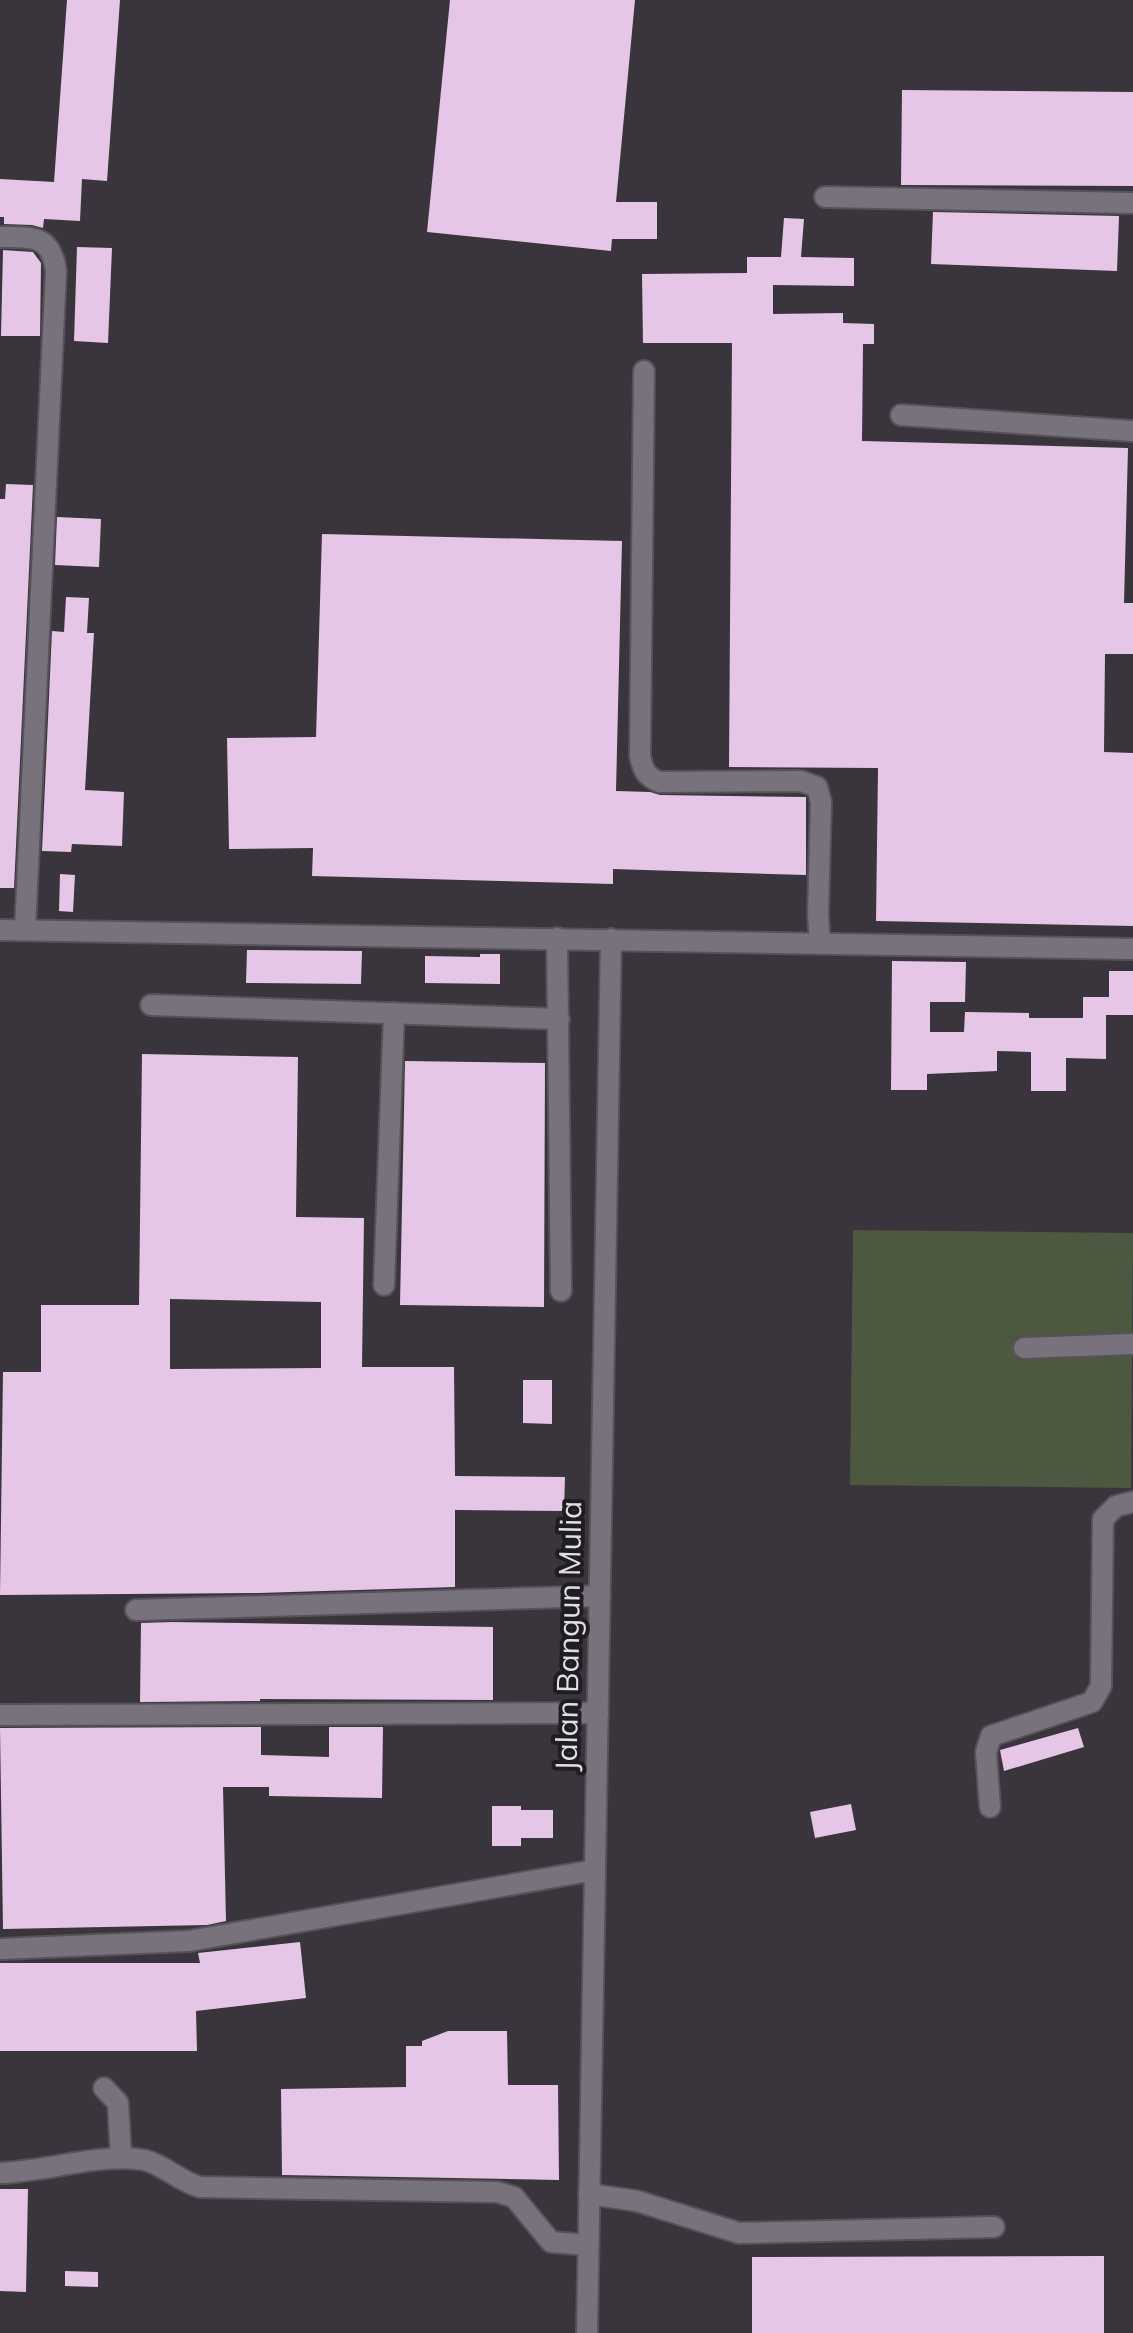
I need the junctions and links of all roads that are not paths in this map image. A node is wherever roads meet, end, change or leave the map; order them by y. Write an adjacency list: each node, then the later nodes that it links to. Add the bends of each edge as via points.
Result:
1 (825, 197): 2 (street)
2 (1133, 203)
3 (0, 237): 8 (street, via 47,244 56,271)
4 (644, 371): 11 (street, via 643,769 660,782 801,781 817,787)
5 (901, 415): 6 (street)
6 (1133, 431)
7 (0, 930): 8 (street)
8 (25, 930): 9 (street)
9 (557, 938): 10 (street); 15 (street)
10 (611, 939): 11 (street); 21 (street, Jalan Bangun Mulia)
11 (820, 944): 12 (street)
12 (1133, 949)
13 (151, 1005): 14 (street)
14 (394, 1013): 15 (street); 16 (street)
15 (559, 1019): 17 (street)
16 (384, 1285)
17 (561, 1291)
18 (1133, 1344): 19 (street)
19 (1024, 1348)
20 (1133, 1502): 25 (street, via 1116,1506 1103,1519 1101,1686 1092,1702 991,1736 986,1752)
21 (600, 1596): 22 (street); 23 (street, Jalan Bangun Mulia)
22 (136, 1610)
23 (598, 1713): 24 (street); 26 (street, Jalan Bangun Mulia)
24 (0, 1715)
25 (990, 1807)
26 (595, 1870): 27 (street, via 189,1941); 31 (street, Jalan Bangun Mulia)
27 (0, 1949)
28 (104, 2088): 29 (street, via 118,2103)
29 (121, 2157): 30 (street); 33 (street, via 156,2164 200,2187 497,2192 514,2197 551,2242)
30 (0, 2173)
31 (589, 2194): 32 (street, via 637,2201 739,2233); 33 (street, Jalan Bangun Mulia)
32 (994, 2227)
33 (588, 2245): 34 (street, Jalan Bangun Mulia)
34 (587, 2333)

